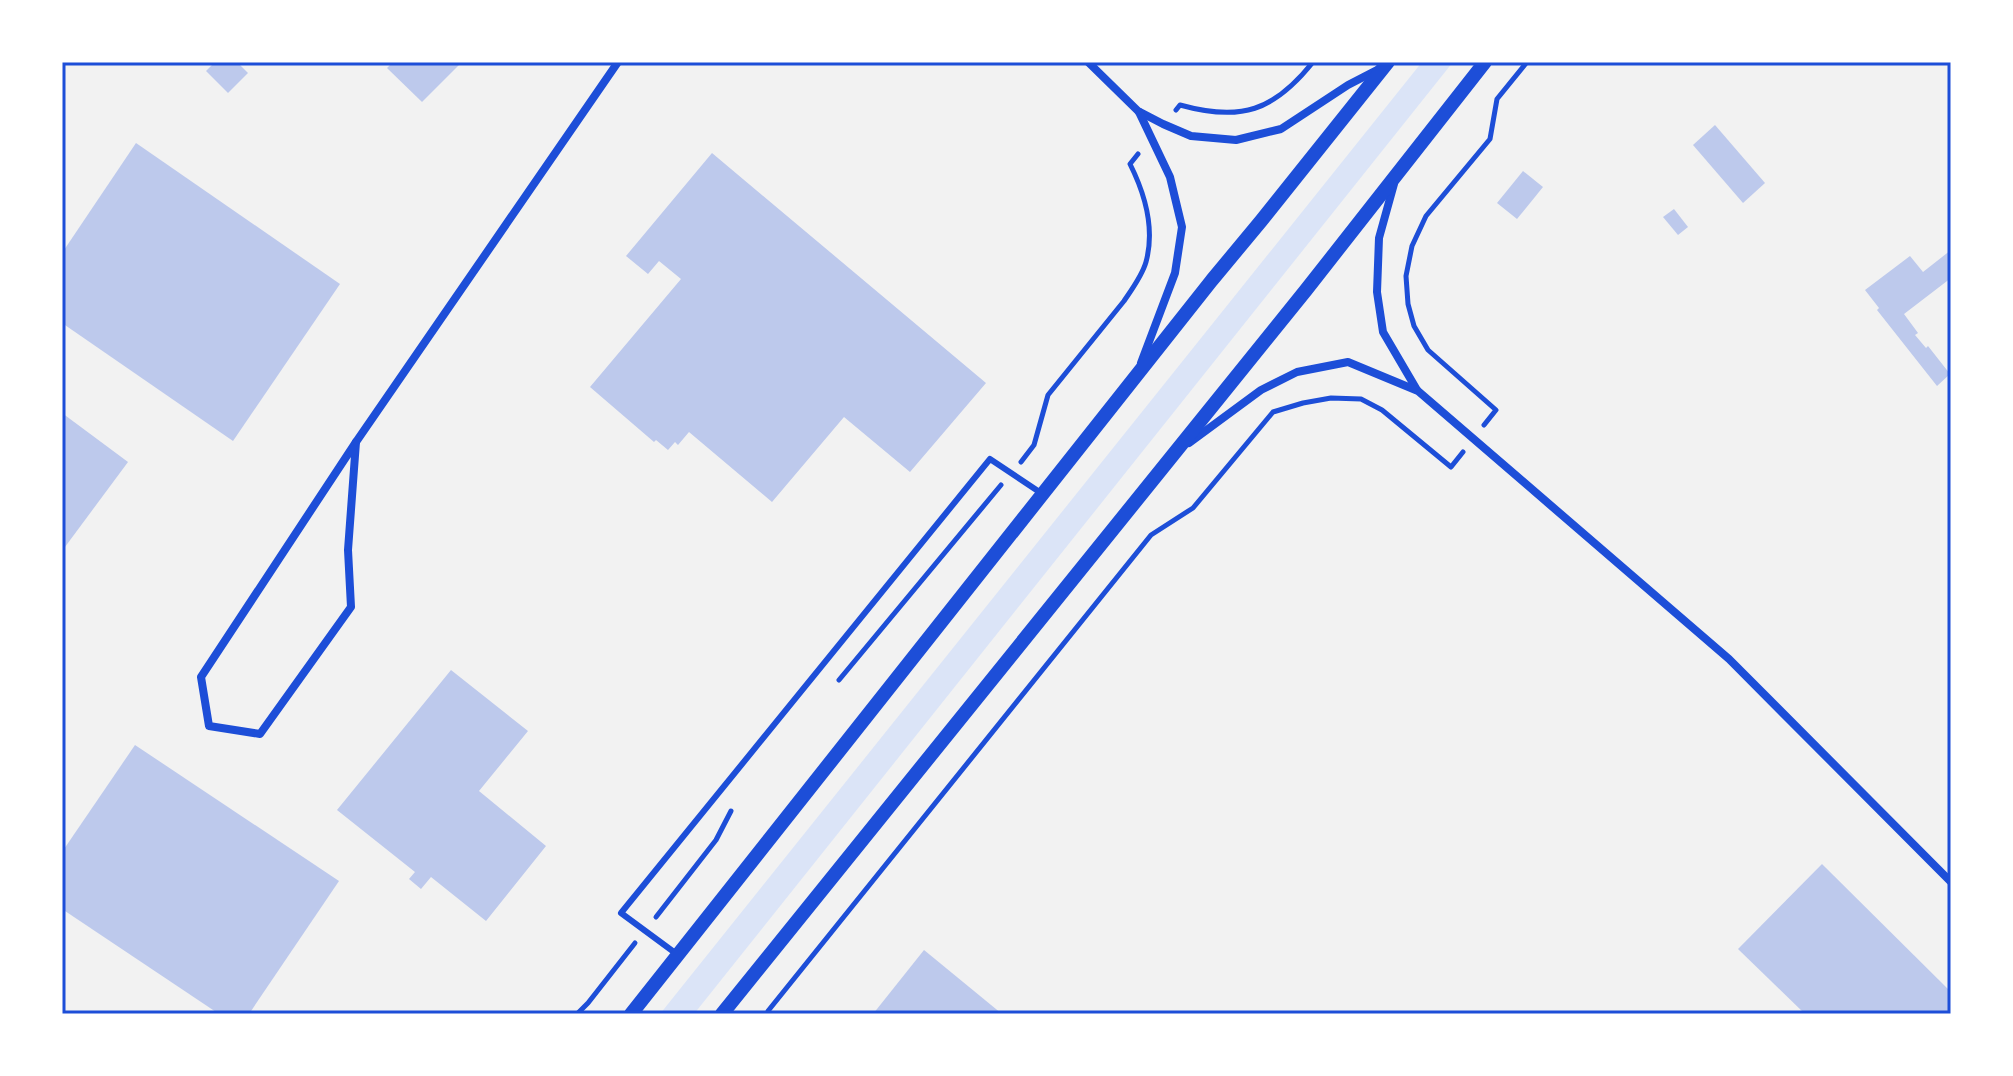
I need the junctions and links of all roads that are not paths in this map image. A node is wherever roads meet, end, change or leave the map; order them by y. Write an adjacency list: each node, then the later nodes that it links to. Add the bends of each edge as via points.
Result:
1 (618, 62): 9 (street)
2 (1088, 62): 5 (street)
3 (1485, 62): 6 (street)
4 (1386, 64): 5 (street, via 1281,129 1236,140 1191,136); 7 (street)
5 (1138, 111): 7 (street, via 1170,177 1182,227 1175,273)
6 (1398, 172): 8 (street, via 1379,238 1377,292 1383,332); 10 (street)
7 (1135, 378): 11 (street)
8 (1418, 391): 10 (street, via 1348,362 1297,372 1261,390); 12 (street, via 1729,659)
9 (356, 442): 9 (street, via 201,677 209,726 260,734 351,607 348,550)
10 (1172, 456): 15 (street)
11 (1043, 494): 13 (street); 13 (lane, via 990,459 621,913)
12 (1951, 882)
13 (678, 955): 14 (street)
14 (631, 1014)
15 (722, 1014)

